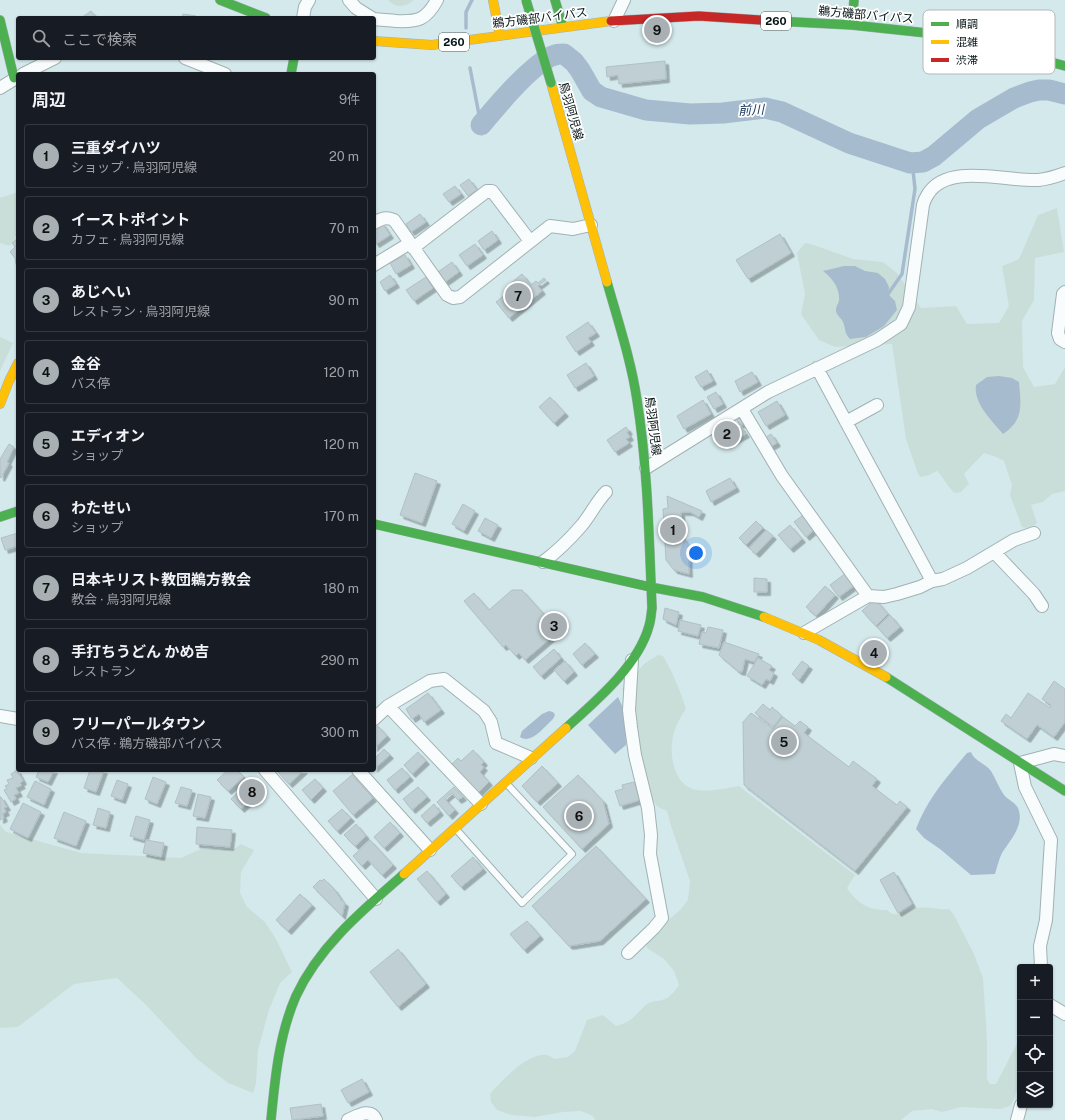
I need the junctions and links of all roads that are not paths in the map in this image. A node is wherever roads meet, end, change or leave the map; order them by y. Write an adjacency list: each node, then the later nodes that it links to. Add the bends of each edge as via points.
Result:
1 (220, 0): 10 (main road)
2 (309, 0): 11 (street)
3 (349, 0): 12 (street)
4 (437, 0): 13 (street, via 429,13 413,22)
5 (493, 0): 19 (main road)
6 (526, 0): 34 (main road, 鳥羽阿児線, bridge)
7 (555, 0): 17 (main road)
8 (624, 0): 15 (street)
9 (854, 0): 16 (main road)
10 (261, 16)
11 (303, 16)
12 (368, 16)
13 (376, 19)
14 (0, 20): 26 (main road)
15 (614, 22): 16 (main road, 鵜方磯部バイパス / 260, via 699,16); 17 (main road, 鵜方磯部バイパス / 260)
16 (852, 25): 18 (main road, 鵜方磯部バイパス / 260)
17 (563, 27): 19 (main road, 鵜方磯部バイパス / 260)
18 (923, 33)
19 (500, 36): 20 (main road, 鵜方磯部バイパス / 260, via 432,45)
20 (376, 42)
21 (51, 60): 27 (street)
22 (189, 60): 28 (street)
23 (294, 60): 29 (main road)
24 (1055, 63): 25 (main road, 鵜方磯部バイパス / 260)
25 (1065, 66)
26 (17, 72)
27 (26, 72)
28 (220, 72)
29 (290, 72)
30 (16, 77): 31 (street)
31 (0, 88)
32 (1065, 173): 41 (street, via 1039,180 961,176 936,185 928,193 923,205 909,308 901,324 877,340)
33 (376, 222): 36 (street, via 382,218 394,220)
34 (591, 225): 35 (street, via 573,230 550,226); 46 (main road, 鳥羽阿児線, via 633,378)
35 (530, 241): 36 (street, via 492,191 487,191); 36 (street, via 460,297 453,298 447,295)
36 (411, 246): 37 (street)
37 (376, 264)
38 (1065, 292): 39 (street, via 1058,333 1060,339)
39 (1065, 342)
40 (16, 367): 42 (main road)
41 (817, 368): 44 (street, via 768,392); 45 (street)
42 (0, 404)
43 (877, 405): 45 (street)
44 (742, 409): 46 (street); 56 (street, via 782,476)
45 (846, 422): 54 (street)
46 (646, 468): 55 (main road, 鳥羽阿児線)
47 (606, 492): 53 (street, via 565,544)
48 (16, 512): 49 (main road)
49 (0, 517)
50 (376, 524): 53 (main road)
51 (1034, 533): 52 (street, via 1014,540)
52 (994, 552): 54 (street, via 953,575); 57 (street)
53 (543, 562): 55 (main road)
54 (932, 581): 56 (street, via 897,594 884,597)
55 (650, 587): 58 (main road, via 703,597 758,614); 59 (main road, 鳥羽阿児線, via 652,608 649,628)
56 (868, 596): 58 (street)
57 (1042, 606)
58 (804, 633): 66 (main road, via 883,675)
59 (632, 660): 65 (main road, 鳥羽阿児線, via 615,682); 75 (street, via 629,710 635,755 648,808 650,854 662,918)
60 (388, 706): 62 (street); 65 (street, via 430,681 444,679 484,711 491,722 496,743); 71 (street)
61 (0, 716): 63 (street)
62 (376, 717)
63 (16, 719)
64 (1065, 756): 66 (street, via 1054,754)
65 (531, 758): 69 (main road, 鳥羽阿児線)
66 (1020, 763): 70 (main road); 76 (street, via 1025,787 1051,840 1046,920 1040,946)
67 (267, 772): 74 (street)
68 (360, 772): 73 (street)
69 (505, 782): 71 (main road, 鳥羽阿児線); 72 (lane, via 572,854 522,903)
70 (1065, 791)
71 (481, 804): 72 (main road, 鳥羽阿児線)
72 (455, 828): 73 (main road, 鳥羽阿児線)
73 (430, 850): 74 (main road, 鳥羽阿児線)
74 (376, 899): 80 (main road, 鳥羽阿児線, via 340,934 305,980 289,1014 281,1041)
75 (628, 953)
76 (1041, 964)
77 (1053, 1007): 78 (street)
78 (1065, 1014)
79 (1020, 1108): 83 (street)
80 (270, 1120)
81 (348, 1120): 82 (street, via 365,1113)
82 (376, 1120)
83 (1017, 1120)

